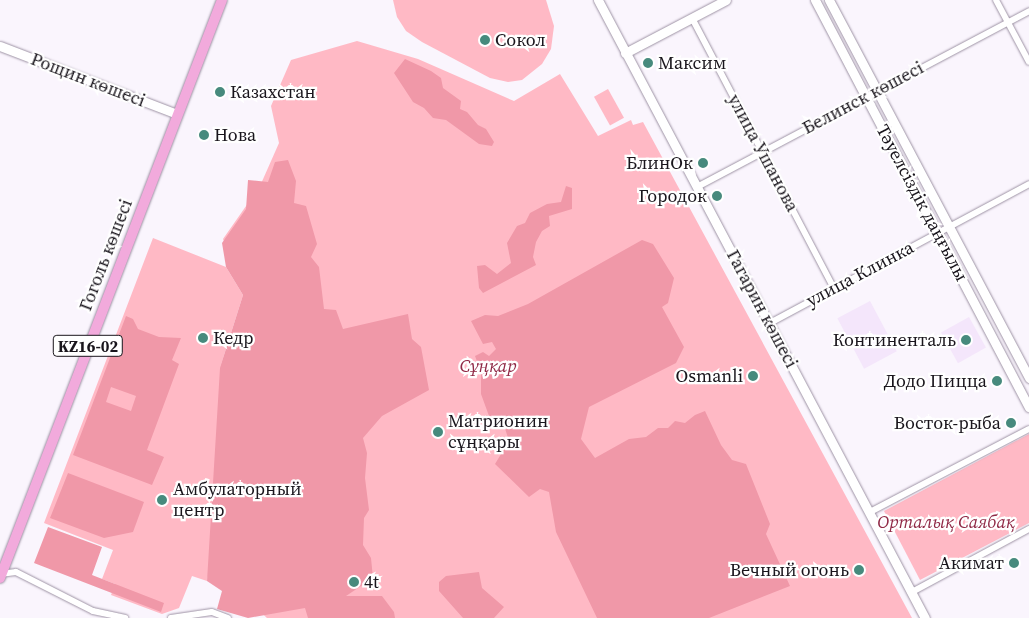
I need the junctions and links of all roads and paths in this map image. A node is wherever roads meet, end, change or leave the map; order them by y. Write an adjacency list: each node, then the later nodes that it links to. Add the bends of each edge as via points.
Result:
1 (222, 0): 15 (main road, Гоголь көшесі / KZ16-02)
2 (598, 0): 11 (street, Гагарин көшесі)
3 (726, 0): 8 (street)
4 (815, 0): 14 (street, Тәуелсіздік даңғылы)
5 (828, 0): 13 (street, Тәуелсіздік даңғылы)
6 (996, 0): 9 (street)
7 (1029, 11): 9 (street, Белинск көшесі)
8 (692, 18): 11 (street); 16 (street, улица Ушанова)
9 (1008, 22): 12 (street); 13 (street, Белинск көшесі)
10 (0, 46): 15 (street, Рощин көшесі)
11 (625, 53): 18 (street, Гагарин көшесі)
12 (1029, 62)
13 (876, 92): 14 (street, Белинск көшесі); 19 (street, Тәуелсіздік даңғылы)
14 (866, 97): 16 (street, Белинск көшесі); 20 (street, Тәуелсіздік даңғылы)
15 (176, 114): 28 (main road, Гоголь көшесі / KZ16-02)
16 (762, 152): 18 (street, Белинск көшесі); 21 (street, улица Ушанова)
17 (1029, 184): 19 (street, улица Клинка)
18 (697, 187): 22 (street, Гагарин көшесі)
19 (948, 228): 20 (street, улица Клинка); 23 (street, Тәуелсіздік даңғылы)
20 (937, 233): 21 (street, улица Клинка); 24 (street, Тәуелсіздік даңғылы)
21 (834, 288): 22 (street, улица Клинка)
22 (770, 323): 26 (street, Гагарин көшесі)
23 (1029, 378)
24 (1029, 407)
25 (1029, 429): 26 (street)
26 (870, 512): 29 (street, Гагарин көшесі)
27 (1029, 529): 29 (street)
28 (0, 575): 30 (street, via 16,572 93,611)
29 (912, 592): 33 (street, Гагарин көшесі)
30 (125, 618)
31 (171, 618): 32 (street, via 201,612)
32 (228, 618)
33 (925, 618)

